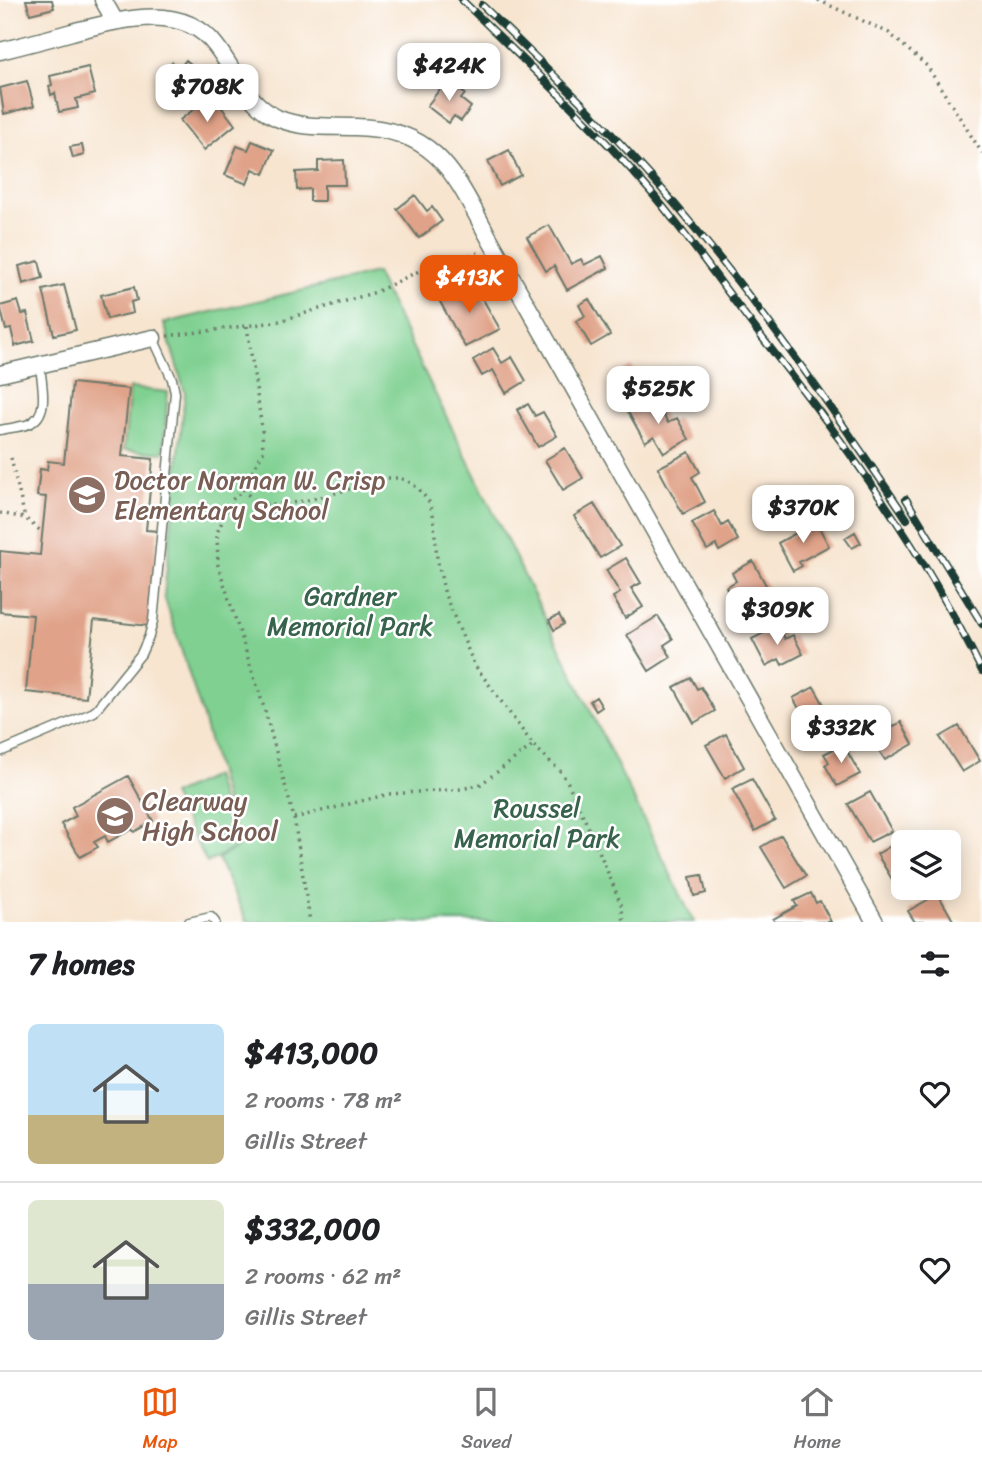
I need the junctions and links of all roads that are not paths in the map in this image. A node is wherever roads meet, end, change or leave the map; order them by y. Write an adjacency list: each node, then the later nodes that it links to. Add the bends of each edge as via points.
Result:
1 (103, 0): 2 (street)
2 (114, 21): 3 (street); 11 (street, via 158,17 191,27 215,44 245,92 277,118 311,126 376,127 397,132 417,139 449,169)
3 (0, 51)
4 (153, 338): 5 (street); 8 (lane, via 175,393 149,636 141,654 94,712)
5 (40, 365): 6 (street); 7 (lane, via 43,406 39,416 29,424)
6 (0, 374)
7 (0, 429)
8 (0, 752)
9 (189, 922): 10 (lane, via 211,917)
10 (215, 922)
11 (876, 922)

